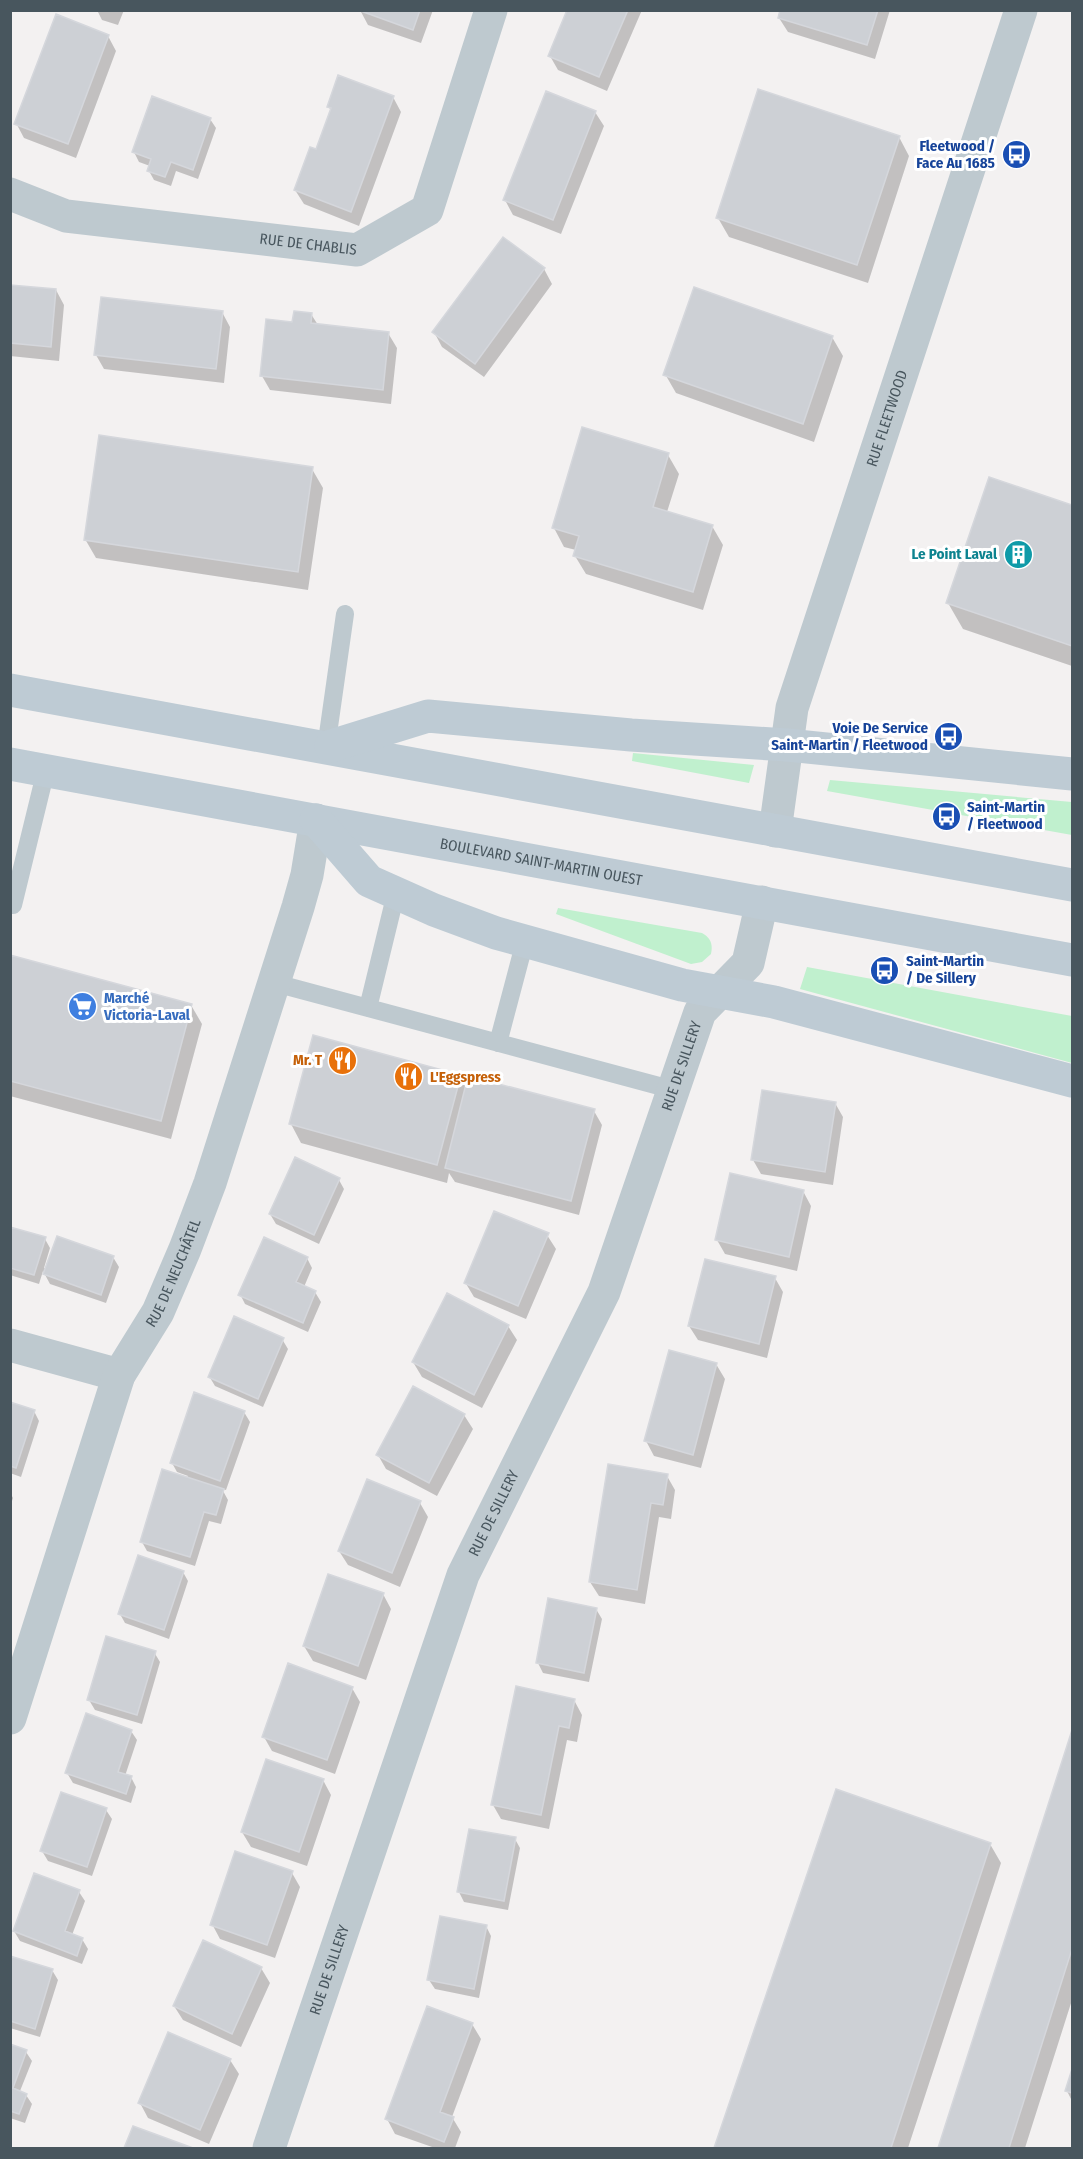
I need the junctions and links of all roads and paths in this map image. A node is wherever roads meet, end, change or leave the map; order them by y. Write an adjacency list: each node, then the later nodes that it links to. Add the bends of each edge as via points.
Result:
1 (491, 10): 3 (street, RUE DE CHABLIS, via 427,210 357,250 66,216)
2 (1021, 10): 6 (street, RUE FLEETWOOD, via 792,708)
3 (10, 194)
4 (345, 614): 7 (lane)
5 (10, 690): 7 (main road)
6 (787, 745): 7 (main road, via 428,716); 10 (main road); 12 (street, RUE FLEETWOOD)
7 (326, 748): 12 (main road)
8 (10, 764): 9 (main road, BOULEVARD SAINT-MARTIN OUEST)
9 (46, 770): 11 (main road, BOULEVARD SAINT-MARTIN OUEST); 16 (lane)
10 (1072, 774)
11 (316, 820): 14 (main road, via 369,881); 15 (main road, BOULEVARD SAINT-MARTIN OUEST); 19 (street, RUE DE NEUCHÂTEL, via 307,875)
12 (776, 831): 13 (main road)
13 (1072, 885)
14 (396, 893): 17 (main road); 21 (lane)
15 (762, 902): 18 (main road, BOULEVARD SAINT-MARTIN OUEST); 20 (street, RUE DE SILLERY, via 748,963)
16 (13, 905)
17 (525, 941): 20 (main road); 22 (lane)
18 (1072, 960)
19 (275, 983): 21 (lane); 26 (street, RUE DE NEUCHÂTEL, via 185,1249 158,1312)
20 (719, 992): 23 (main road, via 774,1002); 24 (street, RUE DE SILLERY, via 700,1012)
21 (368, 1008): 22 (lane)
22 (498, 1043): 24 (lane)
23 (1072, 1082)
24 (674, 1090): 28 (street, RUE DE SILLERY, via 604,1292 463,1575)
25 (10, 1345): 26 (street)
26 (119, 1375): 27 (street, RUE DE NEUCHÂTEL)
27 (10, 1718)
28 (269, 2148)

